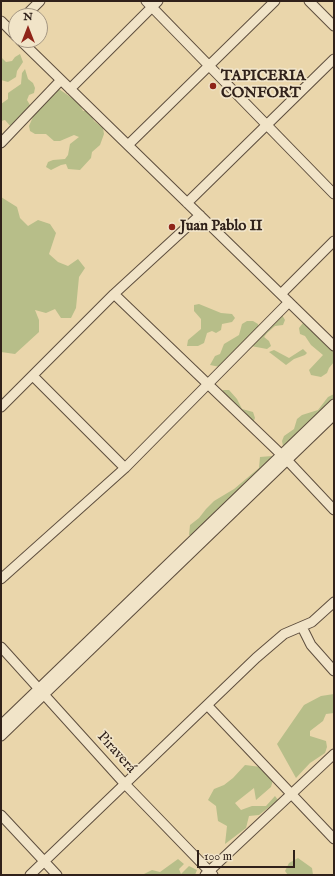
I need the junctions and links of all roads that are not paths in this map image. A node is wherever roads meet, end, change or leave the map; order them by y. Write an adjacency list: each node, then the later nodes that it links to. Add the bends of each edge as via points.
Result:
1 (275, 1): 7 (street)
2 (309, 1): 4 (street)
3 (152, 3): 7 (street); 9 (street)
4 (334, 26)
5 (28, 48): 8 (street)
6 (334, 59): 10 (street)
7 (210, 67): 10 (street); 12 (street)
8 (61, 80): 9 (street); 11 (street)
9 (70, 89): 12 (street)
10 (267, 125): 13 (street); 14 (street)
11 (1, 143)
12 (128, 145): 14 (street)
13 (334, 194)
14 (187, 203): 15 (street)
15 (200, 215): 17 (street); 18 (street)
16 (334, 241): 18 (street)
17 (114, 294): 21 (street); 22 (street)
18 (281, 294): 19 (street)
19 (289, 302): 20 (street); 22 (street)
20 (334, 346)
21 (33, 376): 24 (street); 27 (street)
22 (208, 384): 26 (street); 27 (street)
23 (334, 404): 26 (street)
24 (1, 407)
25 (334, 415): 26 (street)
26 (283, 458): 28 (street); 34 (street)
27 (126, 468): 29 (street)
28 (334, 510)
29 (1, 580)
30 (334, 602): 31 (street, via 312,622)
31 (302, 627): 33 (street, via 311,645); 35 (street, via 284,634)
32 (1, 647): 34 (street, Piraverá)
33 (334, 671)
34 (42, 691): 36 (street); 37 (street); 39 (street, Piraverá)
35 (207, 705): 39 (street); 40 (street)
36 (1, 725)
37 (1, 736)
38 (334, 754): 40 (street)
39 (124, 783): 43 (street); 44 (street, Piraverá)
40 (291, 794): 42 (street); 44 (street)
41 (1, 815): 43 (street)
42 (334, 839)
43 (44, 861): 45 (street); 46 (street)
44 (209, 874)
45 (30, 875)
46 (57, 875)

